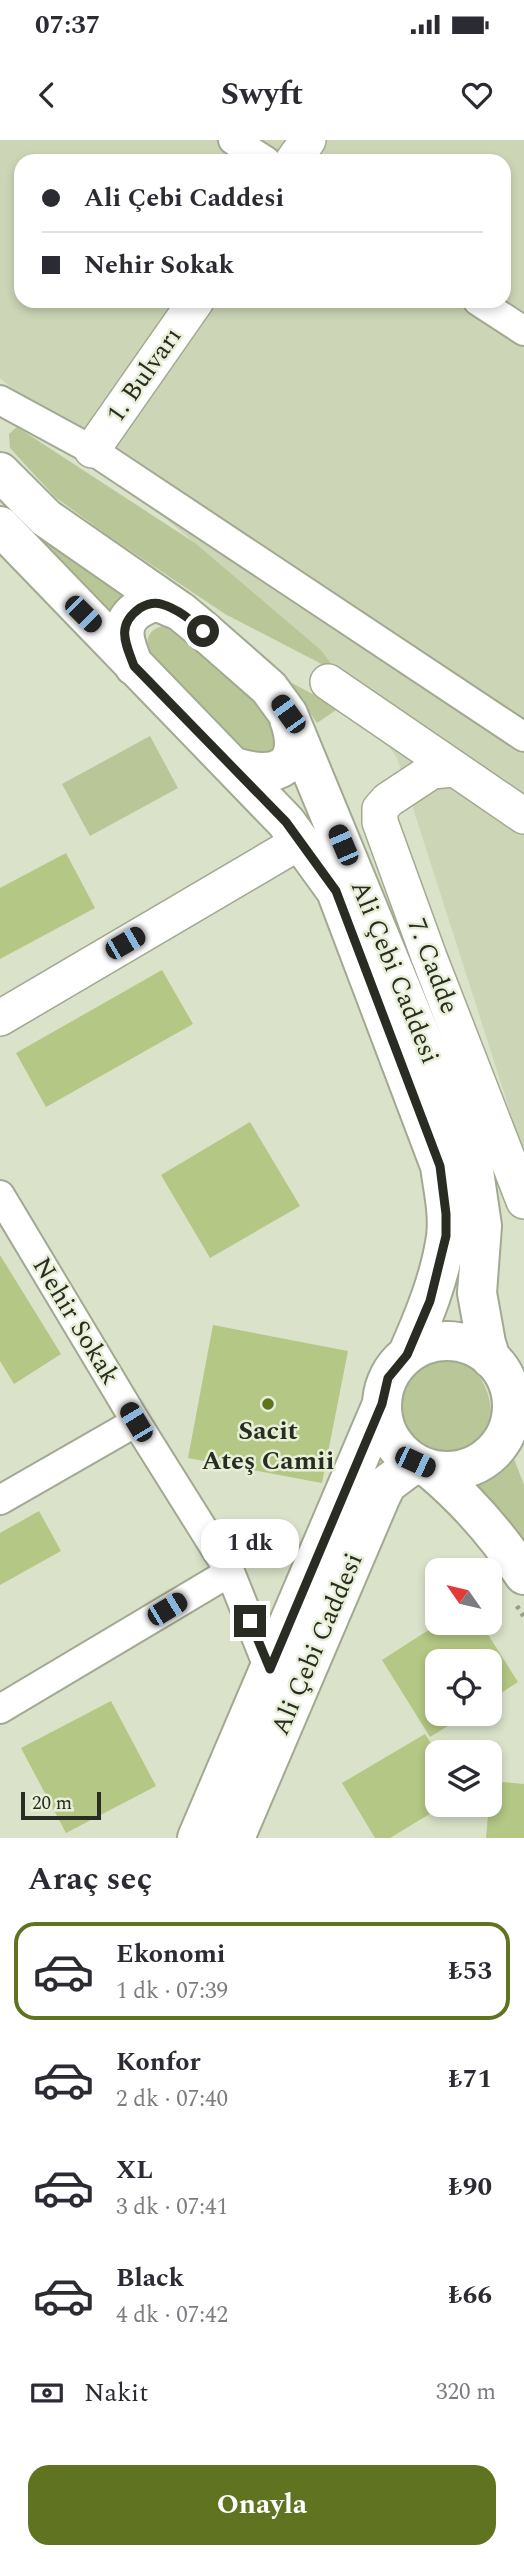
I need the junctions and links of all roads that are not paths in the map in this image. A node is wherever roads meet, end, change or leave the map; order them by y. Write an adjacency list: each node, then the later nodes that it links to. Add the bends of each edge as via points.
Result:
1 (233, 140): 2 (street)
2 (255, 154)
3 (191, 308): 7 (street, 1. Bulvarı)
4 (489, 308): 5 (street)
5 (524, 331)
6 (0, 400): 7 (street)
7 (92, 450): 14 (street)
8 (0, 472): 10 (main road, Ali Çebi Caddesi, via 46,518)
9 (0, 526): 11 (main road, Ali Çebi Caddesi)
10 (180, 611): 11 (main road, via 158,603 132,614 124,625); 13 (main road, Ali Çebi Caddesi, via 269,688)
11 (134, 666): 15 (main road, Ali Çebi Caddesi)
12 (328, 682): 16 (street)
13 (288, 714): 15 (main road, via 295,747 288,762 272,774); 23 (main road, Ali Çebi Caddesi, via 474,1171 482,1226 477,1293)
14 (524, 737)
15 (235, 768): 18 (main road, Ali Çebi Caddesi)
16 (453, 769): 17 (street); 21 (street, 7. Cadde, via 432,771 388,800 380,809 380,822)
17 (524, 816)
18 (301, 841): 19 (street); 22 (main road, Ali Çebi Caddesi, via 336,891 440,1166 446,1236 430,1301)
19 (0, 1018)
20 (0, 1195): 25 (street, Nehir Sokak)
21 (524, 1200)
22 (407, 1355): 23 (main road, via 423,1346 459,1342); 24 (main road, via 388,1378)
23 (491, 1359): 26 (main road, via 503,1374)
24 (382, 1404): 27 (main road, via 394,1445); 31 (main road, Ali Çebi Caddesi)
25 (136, 1422): 28 (street); 29 (street, Nehir Sokak)
26 (518, 1426): 27 (main road, via 507,1430 498,1446 467,1468)
27 (430, 1471): 30 (main road, via 503,1544); 34 (main road, Ali Çebi Caddesi, via 387,1484)
28 (0, 1500)
29 (230, 1572): 31 (street, Nehir Sokak); 32 (street)
30 (524, 1575)
31 (270, 1669): 33 (main road, Ali Çebi Caddesi)
32 (0, 1709)
33 (197, 1838)
34 (235, 1838)

